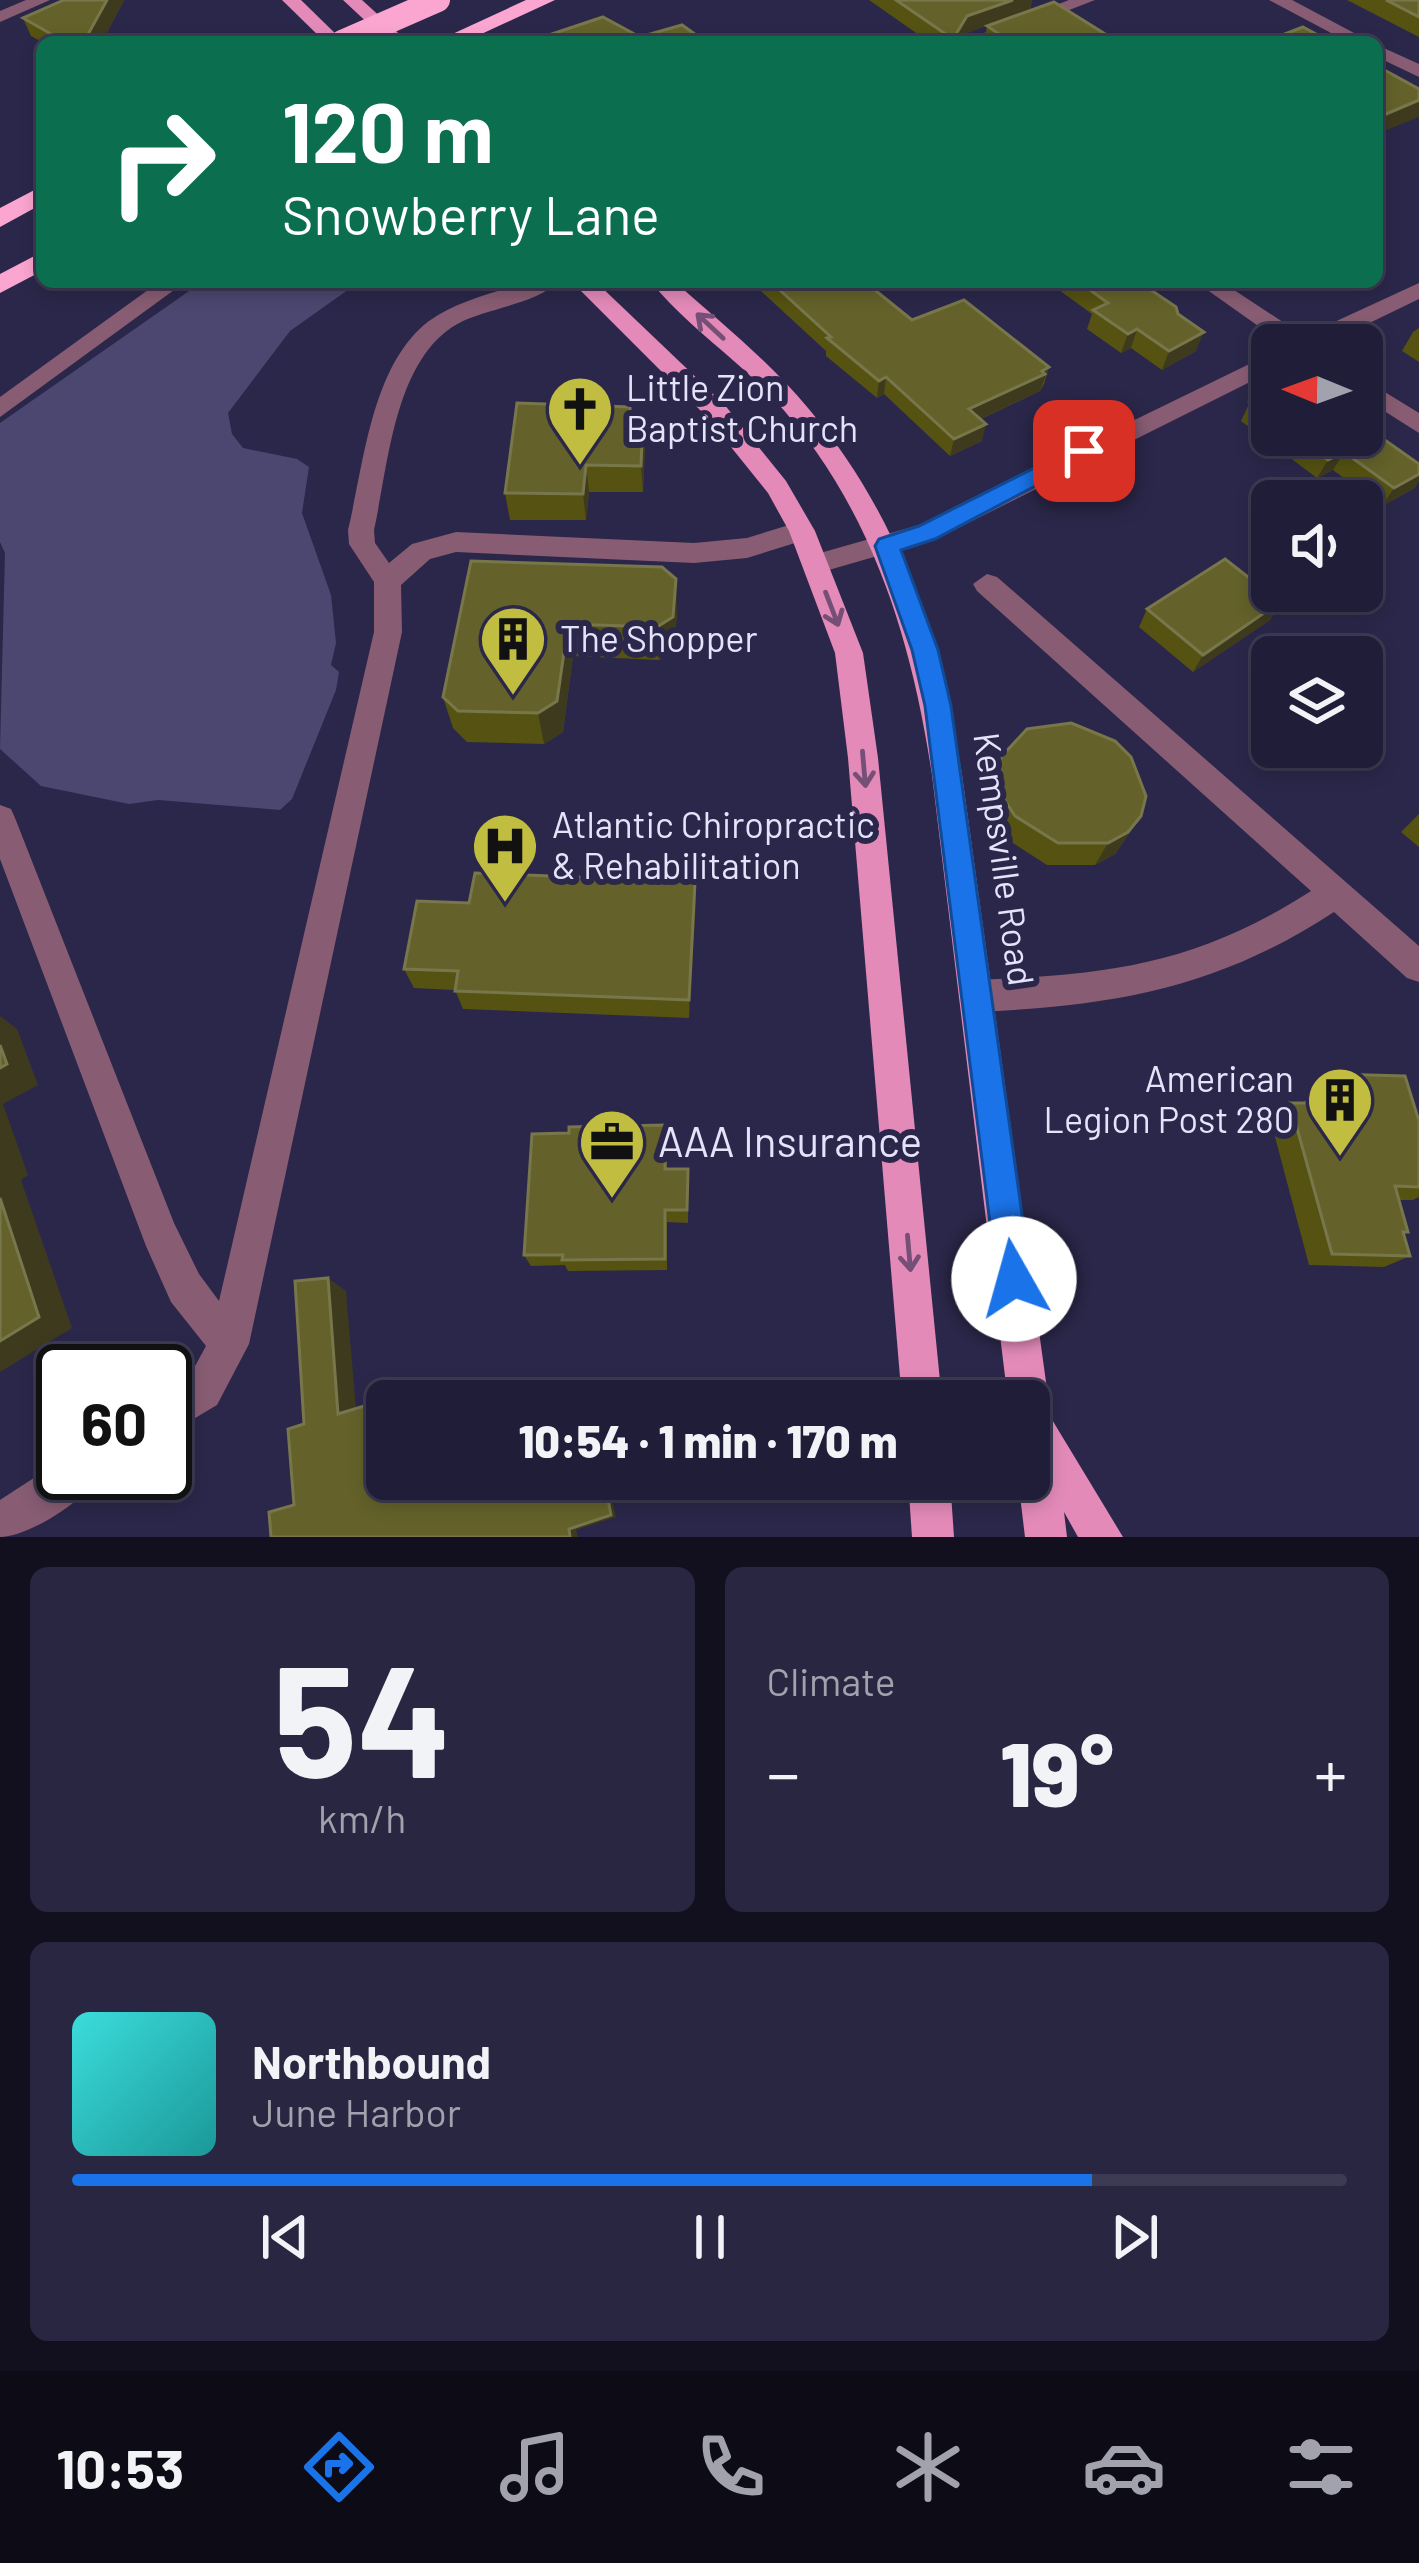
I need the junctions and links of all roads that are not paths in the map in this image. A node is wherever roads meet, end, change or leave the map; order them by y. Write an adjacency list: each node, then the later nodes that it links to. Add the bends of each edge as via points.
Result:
1 (41, 0): 8 (street)
2 (291, 0): 9 (main road)
3 (352, 0): 11 (main road)
4 (438, 0): 10 (highway, bridge)
5 (544, 0): 12 (highway)
6 (1086, 0): 13 (street)
7 (1278, 0): 14 (street)
8 (0, 17)
9 (332, 36)
10 (353, 36)
11 (392, 36)
12 (459, 36)
13 (987, 36)
14 (1350, 36)
15 (1383, 53): 16 (street)
16 (1419, 71)
17 (36, 198): 18 (highway)
18 (0, 219)
19 (36, 264): 20 (highway)
20 (0, 285)
21 (166, 288): 31 (street)
22 (532, 288): 36 (street, via 440,323 410,354 361,530)
23 (589, 288): 33 (main road, via 715,410)
24 (668, 288): 34 (main road, Kempsville Road, one-way to 24, via 799,412)
25 (1216, 288): 27 (street)
26 (1419, 290): 28 (street)
27 (1271, 324)
28 (1347, 324)
29 (1251, 371): 34 (street)
30 (1383, 400): 32 (street)
31 (0, 409)
32 (1419, 425)
33 (802, 531): 35 (main road); 36 (street, via 718,553 456,542 421,550)
34 (887, 546): 35 (street); 41 (main road, Kempsville Road, via 938,706)
35 (815, 564): 43 (main road, one-way to 43, via 849,653 863,758)
36 (387, 581): 42 (street, via 388,632)
37 (987, 584): 39 (street)
38 (0, 818): 42 (street, via 159,1233 184,1288)
39 (1336, 893): 40 (street); 41 (street, via 1250,946 1148,982)
40 (1419, 967)
41 (977, 996): 44 (main road, Kempsville Road)
42 (229, 1344): 45 (street)
43 (920, 1380)
44 (1027, 1380)
45 (192, 1399)
46 (1050, 1446): 53 (main road)
47 (38, 1500): 50 (street)
48 (930, 1500): 51 (main road)
49 (1042, 1500): 52 (main road, Kempsville Road)
50 (0, 1525)
51 (933, 1537)
52 (1046, 1537)
53 (1102, 1537)

